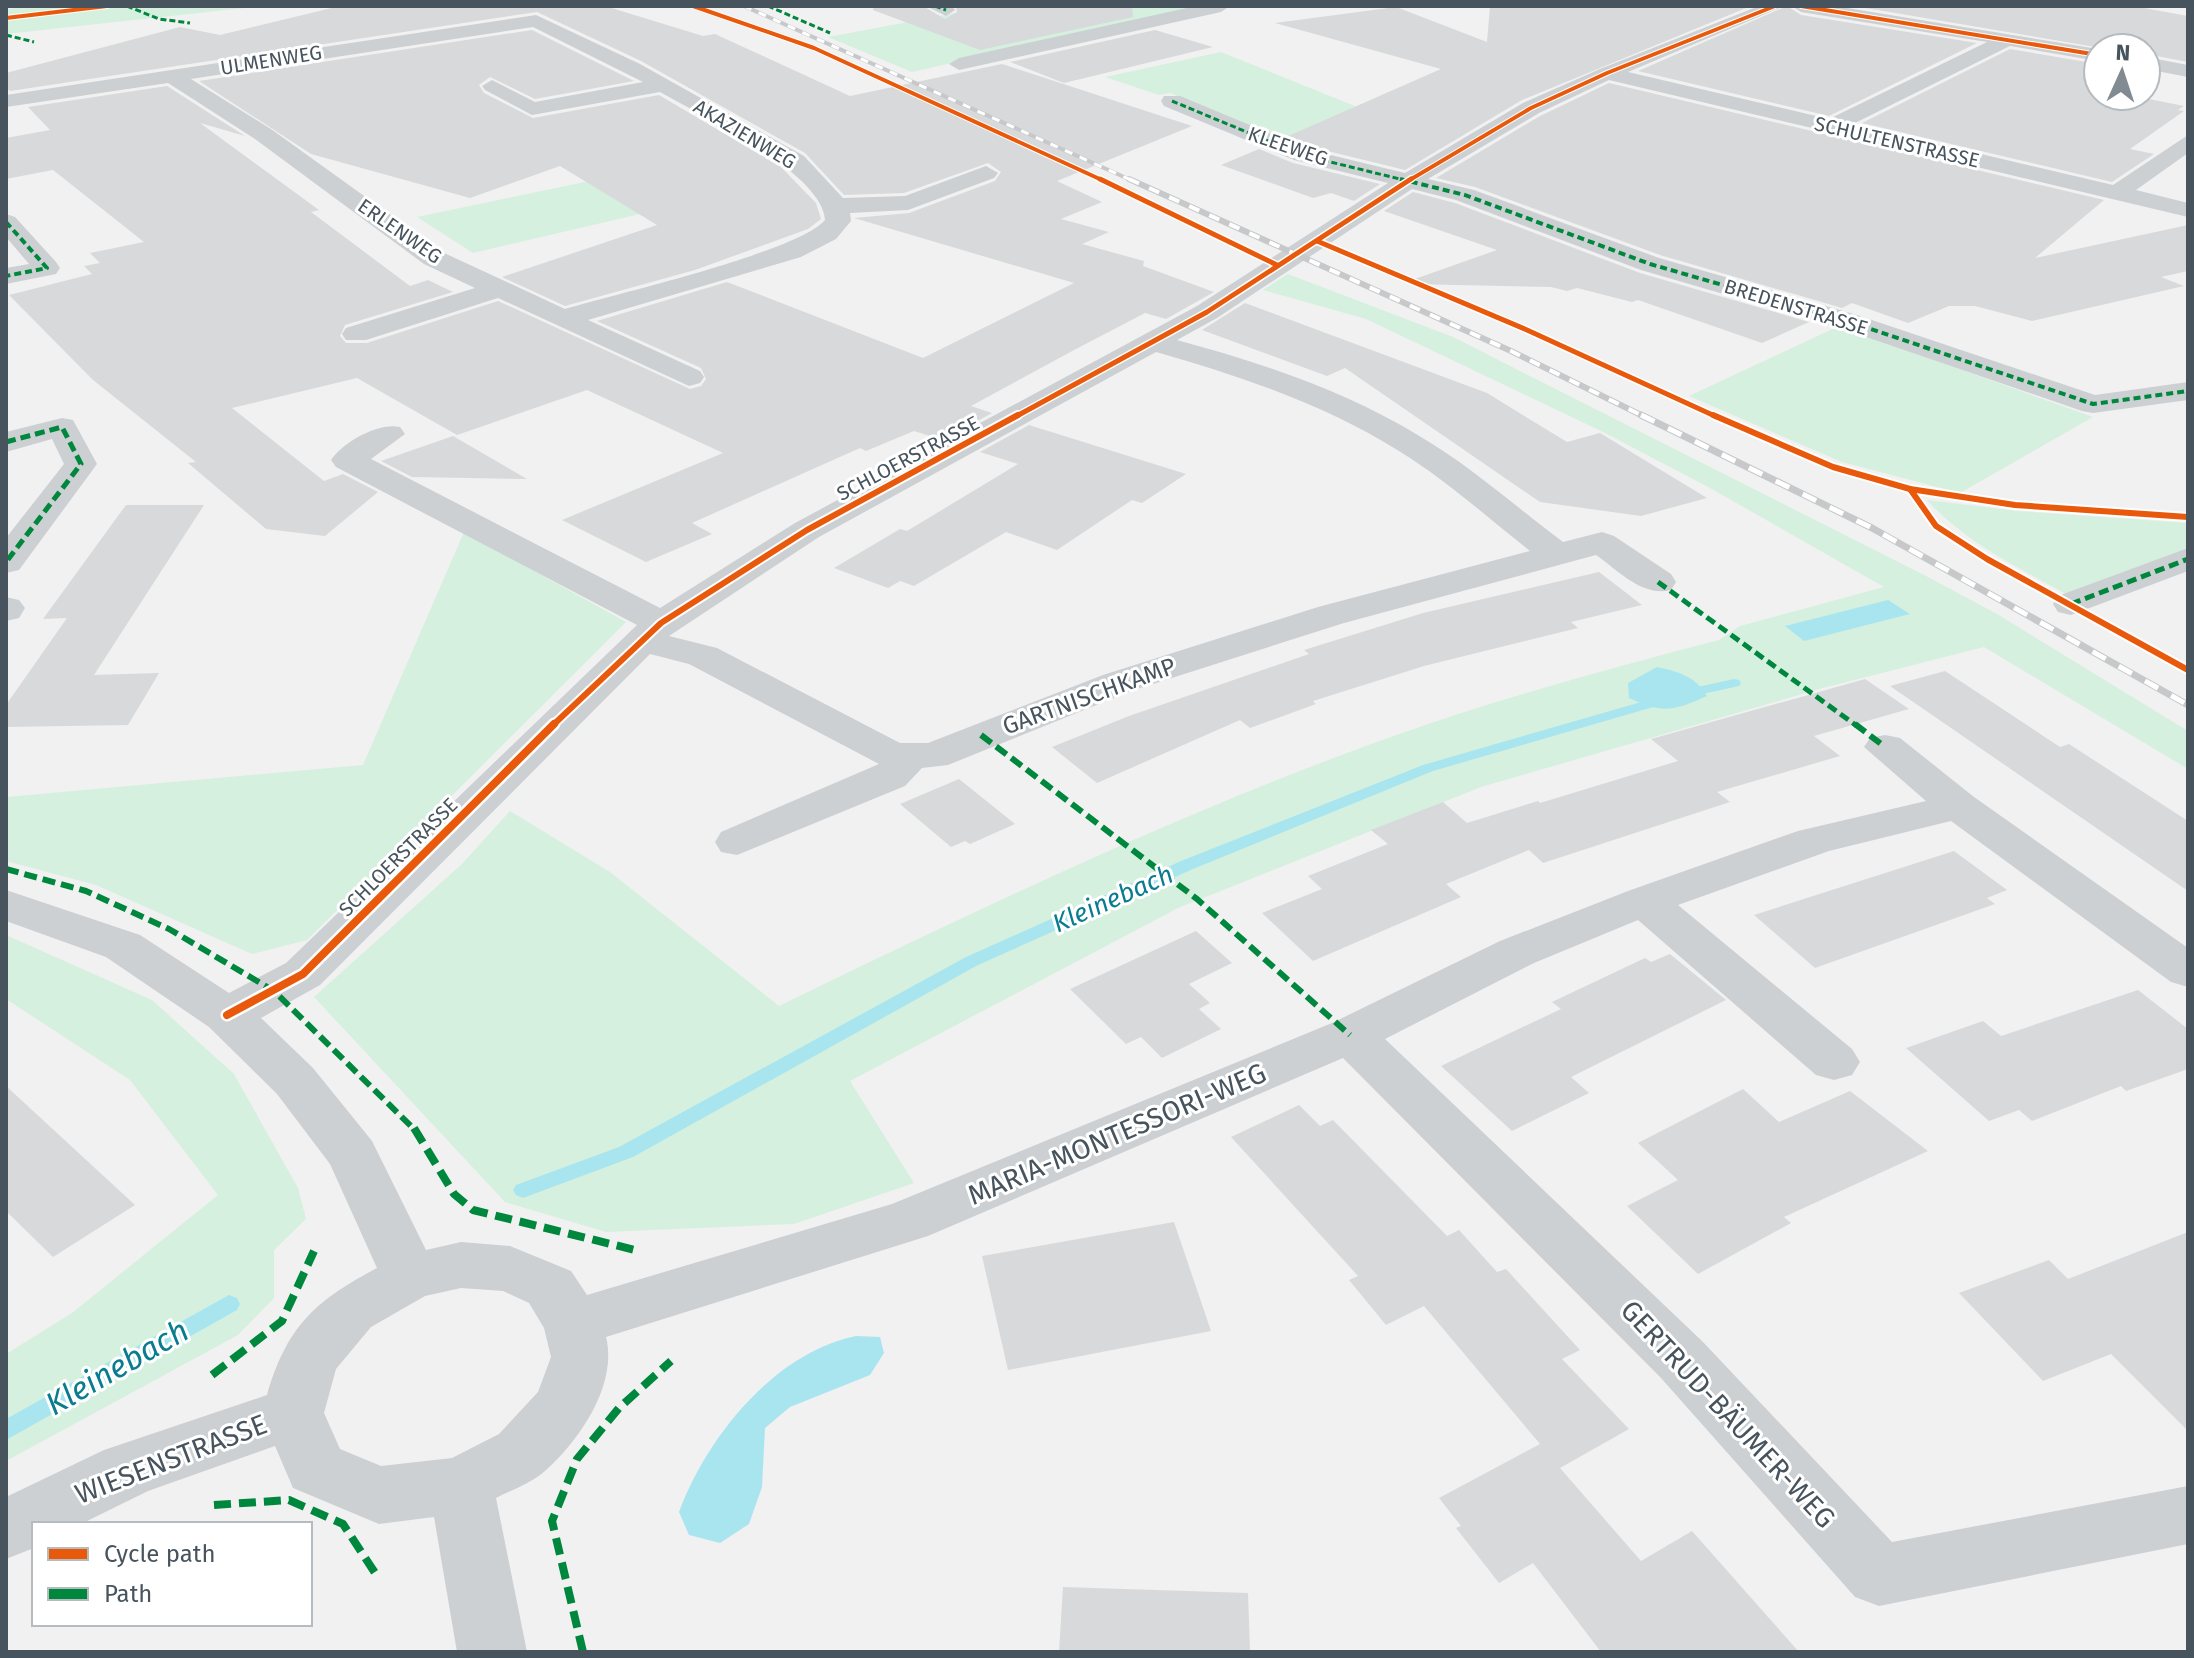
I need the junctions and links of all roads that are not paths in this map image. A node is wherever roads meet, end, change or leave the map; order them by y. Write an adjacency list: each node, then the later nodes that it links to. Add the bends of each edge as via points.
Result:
1 (1221, 6): 7 (street)
2 (1775, 6): 10 (street, SCHLOERSTRASSE)
3 (1801, 6): 5 (street)
4 (536, 21): 11 (street, ULMENWEG); 12 (street, AKAZIENWEG)
5 (2009, 39): 6 (street); 16 (street)
6 (2082, 52)
7 (959, 64)
8 (2162, 66): 9 (street)
9 (2188, 71)
10 (1607, 73): 16 (street, SCHULTENSTRASSE); 19 (street, SCHLOERSTRASSE, via 1531,108)
11 (170, 75): 14 (street, ULMENWEG); 25 (street, ERLENWEG, via 263,134 433,258)
12 (663, 85): 13 (street, via 532,109); 21 (street, AKAZIENWEG, via 796,161)
13 (492, 86)
14 (6, 101)
15 (1172, 101): 19 (street, KLEEWEG, via 1302,155)
16 (1832, 126): 20 (street, SCHULTENSTRASSE)
17 (2188, 142): 20 (street)
18 (986, 173): 21 (street, via 908,203)
19 (1408, 181): 28 (street, SCHLOERSTRASSE); 30 (street, BREDENSTRASSE, via 1465,195 1650,264 1847,321 2093,404)
20 (2117, 193): 22 (street, SCHULTENSTRASSE)
21 (837, 206): 26 (street, via 838,221 827,234 792,251)
22 (2188, 210)
23 (6, 222): 24 (street, via 47,268)
24 (6, 276)
25 (500, 289): 26 (street, ERLENWEG); 27 (street)
26 (560, 319): 29 (street, ERLENWEG)
27 (356, 334)
28 (1153, 342): 33 (street, via 1253,369 1342,406 1411,444); 38 (street, SCHLOERSTRASSE, via 807,530)
29 (689, 377)
30 (2188, 391)
31 (389, 434): 38 (street, GARTNISCHKAMP, via 347,460)
32 (6, 442): 35 (street, via 62,427 81,464)
33 (1555, 553): 36 (street, GARTNISCHKAMP, via 1602,543); 40 (street, GARTNISCHKAMP, via 1331,615 1131,678 933,756)
34 (2188, 559): 37 (street)
35 (6, 562)
36 (1658, 582)
37 (2071, 604)
38 (650, 631): 40 (street, GARTNISCHKAMP, via 892,755); 46 (street, SCHLOERSTRASSE, via 303,974)
39 (1885, 747): 41 (street)
40 (912, 755): 42 (street, via 890,777)
41 (1959, 806): 43 (street, MARIA-MONTESSORI-WEG, via 1814,841); 45 (street)
42 (737, 842)
43 (1644, 901): 47 (street, MARIA-MONTESSORI-WEG, via 1517,952); 48 (street)
44 (6, 905): 46 (street, via 123,946)
45 (2188, 971)
46 (227, 1015): 49 (street, via 295,1081 353,1155)
47 (1350, 1035): 50 (street, MARIA-MONTESSORI-WEG, via 908,1221); 53 (street, GERTRUD-BÄUMER-WEG, via 1682,1360 1879,1575)
48 (1834, 1062)
49 (410, 1277): 50 (street, via 461,1265 510,1269 550,1287); 51 (street, via 350,1310 308,1359)
50 (573, 1323): 52 (street, via 581,1357 563,1407 521,1453)
51 (293, 1413): 52 (street, via 316,1468 379,1495); 54 (street, WIESENSTRASSE, via 127,1470)
52 (461, 1485): 55 (street)
53 (2188, 1515)
54 (6, 1529)
55 (492, 1652)

